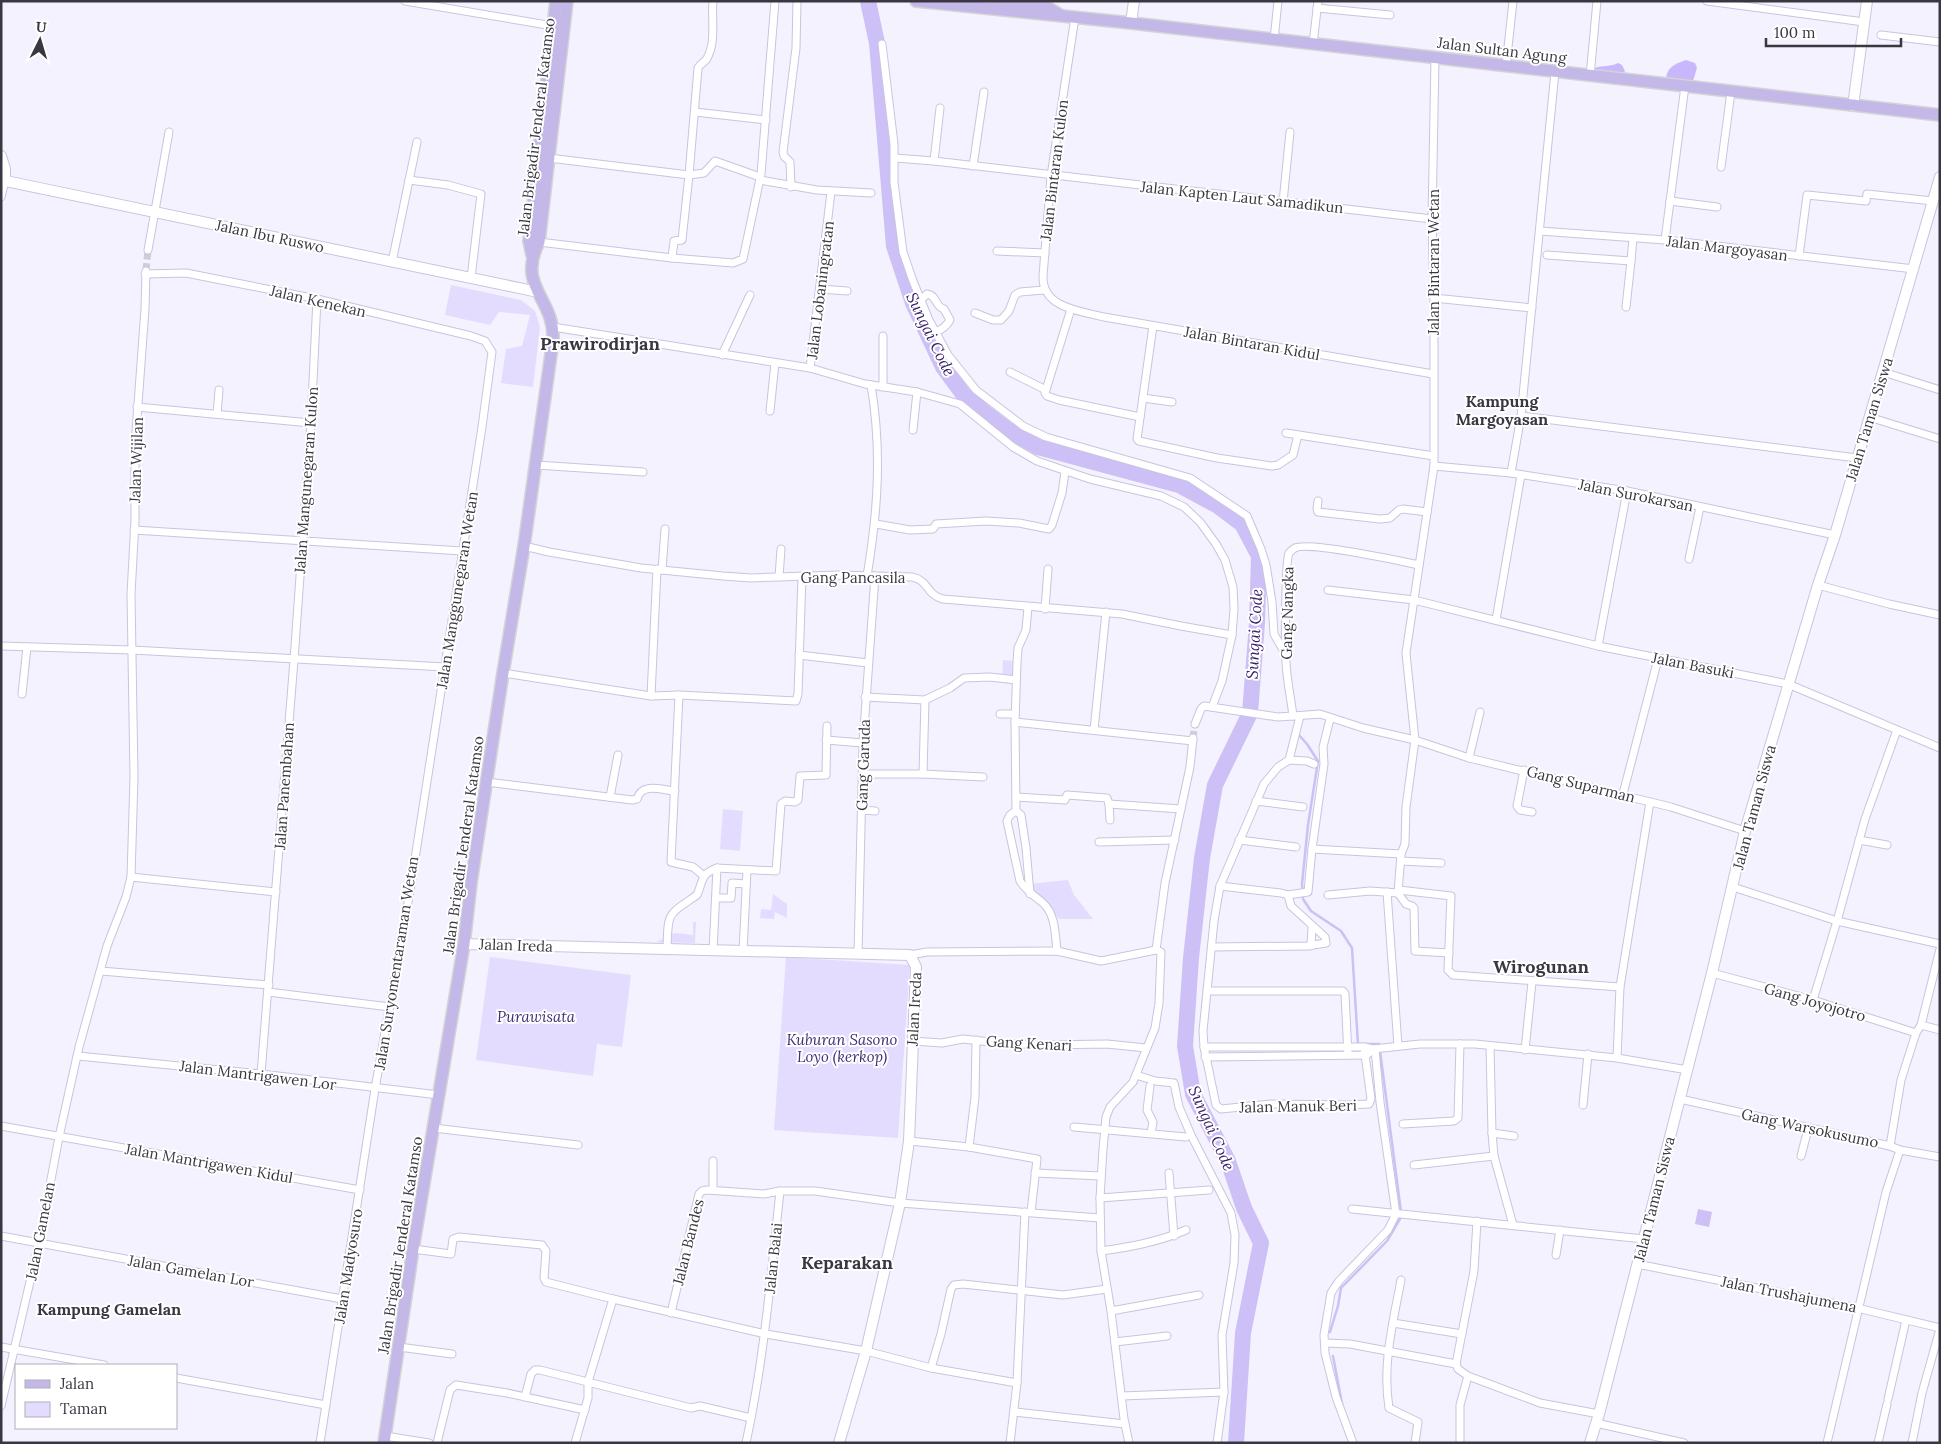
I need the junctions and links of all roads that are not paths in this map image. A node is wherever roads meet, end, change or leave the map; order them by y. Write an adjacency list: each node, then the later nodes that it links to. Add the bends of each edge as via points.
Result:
1 (405, 1): 21 (street)
2 (567, 1): 43 (main road, Jalan Brigadir Jenderal Katamso)
3 (713, 1): 36 (street, via 712,34 706,59 698,68)
4 (775, 1): 38 (street)
5 (797, 1): 54 (street, via 796,48 783,152 790,162)
6 (916, 1): 17 (main road, Jalan Sultan Agung)
7 (995, 1): 17 (main road, Jalan Sultan Agung, via 1047,7)
8 (1134, 1): 20 (street)
9 (1278, 1): 23 (street)
10 (1513, 1): 28 (street)
11 (1597, 1): 30 (street)
12 (1707, 1): 19 (street)
13 (1868, 1): 19 (street)
14 (553, 5): 21 (main road, Jalan Brigadir Jenderal Katamso)
15 (1318, 5): 16 (street); 26 (street)
16 (1390, 15)
17 (1061, 16): 18 (main road, Jalan Sultan Agung)
18 (1075, 17): 20 (main road, Jalan Sultan Agung); 49 (street, Jalan Bintaran Kulon)
19 (1864, 22): 34 (street)
20 (1131, 23): 23 (main road, Jalan Sultan Agung)
21 (553, 26): 71 (main road, Jalan Brigadir Jenderal Katamso, via 529,241)
22 (1881, 35): 24 (street)
23 (1274, 40): 26 (main road, Jalan Sultan Agung)
24 (1940, 42)
25 (882, 44): 44 (street)
26 (1313, 44): 27 (main road, Jalan Sultan Agung)
27 (1435, 58): 28 (main road, Jalan Sultan Agung); 63 (street, Jalan Bintaran Wetan)
28 (1506, 66): 29 (main road, Jalan Sultan Agung)
29 (1555, 72): 30 (main road, Jalan Sultan Agung); 64 (street)
30 (1590, 76): 31 (main road, Jalan Sultan Agung)
31 (1685, 86): 33 (main road, Jalan Sultan Agung); 58 (street)
32 (984, 92): 46 (street)
33 (1731, 92): 34 (main road, Jalan Sultan Agung); 47 (street)
34 (1853, 106): 37 (main road, Jalan Sultan Agung)
35 (940, 108): 45 (street)
36 (694, 112): 38 (street); 48 (street)
37 (1940, 116)
38 (766, 120): 50 (street)
39 (169, 132): 62 (street)
40 (1290, 132): 60 (street)
41 (417, 142): 53 (street)
42 (1, 156): 52 (street, via 5,169)
43 (549, 158): 48 (street); 67 (main road, Jalan Brigadir Jenderal Katamso)
44 (894, 158): 45 (street, Jalan Kapten Laut Samadikun); 87 (street, via 901,243)
45 (934, 161): 46 (street, Jalan Kapten Laut Samadikun)
46 (973, 166): 49 (street, Jalan Kapten Laut Samadikun)
47 (1722, 167)
48 (690, 175): 50 (street, via 704,173 715,161); 74 (street, via 682,240 674,241)
49 (1051, 176): 60 (street, Jalan Kapten Laut Samadikun); 70 (street, Jalan Bintaran Kulon)
50 (760, 177): 54 (street); 74 (street, via 742,260 733,263)
51 (1940, 177): 59 (street, Jalan Taman Siswa)
52 (3, 180): 57 (street); 62 (street, Jalan Ibu Ruswo)
53 (409, 180): 75 (street); 79 (street, via 448,184 481,194)
54 (791, 187): 55 (street)
55 (831, 192): 56 (street); 80 (street, Jalan Lobaningratan)
56 (871, 193)
57 (1, 198)
58 (1670, 201): 61 (street); 66 (street)
59 (1933, 201): 73 (street, via 1867,194 1866,202 1807,195); 77 (street, Jalan Taman Siswa)
60 (1283, 202): 63 (street, Jalan Kapten Laut Samadikun)
61 (1717, 207)
62 (154, 212): 68 (street); 75 (street, Jalan Ibu Ruswo)
63 (1432, 218): 85 (street, Jalan Bintaran Wetan)
64 (1540, 231): 65 (street, Jalan Margoyasan); 89 (street)
65 (1633, 238): 66 (street, Jalan Margoyasan); 76 (street)
66 (1665, 240): 73 (street, Jalan Margoyasan)
67 (539, 242): 71 (main road, Jalan Brigadir Jenderal Katamso); 74 (street)
68 (148, 250)
69 (997, 251): 70 (street)
70 (1045, 253): 81 (street, Jalan Bintaran Kulon)
71 (532, 255): 83 (main road, Jalan Brigadir Jenderal Katamso, via 531,274)
72 (1547, 255): 76 (street)
73 (1799, 256): 77 (street, Jalan Margoyasan)
74 (672, 258)
75 (392, 262): 79 (street, Jalan Ibu Ruswo)
76 (1631, 262): 88 (street)
77 (1914, 269): 101 (street, Jalan Taman Siswa)
78 (146, 272): 86 (street, Jalan Kenekan, via 186,273); 111 (street, Jalan Wijilan)
79 (471, 278): 83 (street, Jalan Ibu Ruswo)
80 (820, 289): 82 (street); 99 (street, Jalan Lobaningratan)
81 (1044, 290): 90 (street); 91 (street, via 1015,295 1009,311 1001,320)
82 (847, 291)
83 (538, 292): 92 (main road, Jalan Brigadir Jenderal Katamso)
84 (750, 295): 97 (street)
85 (1434, 298): 89 (street); 102 (street, Jalan Bintaran Wetan)
86 (317, 299): 96 (street, Jalan Kenekan, via 471,336); 117 (street, Jalan Mangunegaran Kulon)
87 (921, 300): 94 (street); 94 (street, via 927,294 932,295 937,305 948,314 950,320 947,325)
88 (1626, 307)
89 (1532, 308): 114 (street)
90 (1071, 309): 93 (street, Jalan Bintaran Kidul); 106 (street)
91 (975, 313)
92 (553, 326): 97 (street, Jalan Lobaningratan); 124 (main road, Jalan Brigadir Jenderal Katamso)
93 (1152, 326): 102 (street, Jalan Bintaran Kidul); 109 (street)
94 (935, 332): 164 (street, via 948,355 976,390 1023,426 1046,437 1190,478 1247,516 1266,565 1274,634)
95 (883, 336): 104 (street)
96 (488, 344): 141 (street, Jalan Manggunegaran Wetan, via 492,360)
97 (722, 355): 98 (street, Jalan Lobaningratan)
98 (776, 363): 99 (street, Jalan Lobaningratan); 112 (street)
99 (810, 368): 103 (street)
100 (1010, 372): 106 (street)
101 (1883, 372): 107 (street); 116 (street, Jalan Taman Siswa)
102 (1433, 374): 122 (street, Jalan Bintaran Wetan)
103 (871, 385): 104 (street); 134 (street, via 877,438)
104 (883, 387): 108 (street)
105 (219, 390): 113 (street)
106 (1046, 390): 115 (street, via 1047,396 1058,400)
107 (1940, 390)
108 (917, 392): 118 (street); 127 (street, via 960,404 1013,447)
109 (1143, 398): 110 (street); 115 (street)
110 (1172, 402)
111 (137, 407): 113 (street); 136 (street, Jalan Wijilan)
112 (770, 411)
113 (217, 414): 117 (street)
114 (1521, 416): 123 (street); 128 (street)
115 (1140, 417): 120 (street, via 1137,439 1144,443 1254,464 1272,466 1285,461 1293,455)
116 (1869, 417): 121 (street); 123 (street, Jalan Taman Siswa)
117 (310, 423): 138 (street, Jalan Mangunegaran Kulon)
118 (913, 430)
119 (1286, 433): 120 (street)
120 (1298, 435): 122 (street)
121 (1940, 439)
122 (1434, 456): 125 (street, Jalan Bintaran Wetan)
123 (1857, 458): 137 (street, Jalan Taman Siswa)
124 (536, 465): 126 (street); 139 (main road, Jalan Brigadir Jenderal Katamso)
125 (1434, 466): 128 (street, Jalan Surokarsan); 133 (street, Jalan Bintaran Wetan)
126 (643, 472)
127 (1065, 472): 134 (street, via 1062,493 1049,529 986,521 936,524 933,529 910,530); 158 (street, via 1166,497 1192,514 1216,544 1229,570 1234,596)
128 (1511, 473): 129 (street, Jalan Surokarsan)
129 (1521, 475): 130 (street, Jalan Surokarsan); 157 (street)
130 (1628, 491): 132 (street, Jalan Surokarsan); 160 (street)
131 (1318, 501): 133 (street, via 1318,512 1372,519 1384,520 1403,509)
132 (1700, 506): 137 (street, Jalan Surokarsan); 142 (street)
133 (1427, 512): 143 (street, Jalan Bintaran Wetan)
134 (876, 524): 146 (street)
135 (665, 529): 145 (street)
136 (134, 530): 138 (street); 162 (street, Jalan Wijilan)
137 (1835, 535): 150 (street, Jalan Taman Siswa)
138 (302, 540): 141 (street); 166 (street, Jalan Mangunegaran Kulon)
139 (524, 546): 145 (street, Gang Pancasila); 169 (main road, Jalan Brigadir Jenderal Katamso)
140 (781, 549): 148 (street)
141 (462, 551): 168 (street, Jalan Manggunegaran Wetan)
142 (1689, 559)
143 (1419, 565): 152 (street, Jalan Bintaran Wetan); 164 (street, Gang Nangka, via 1360,553 1304,546 1294,548 1289,553 1287,566)
144 (1048, 569): 154 (street)
145 (660, 570): 148 (street, Gang Pancasila, via 751,578); 174 (street)
146 (867, 576): 147 (street, Gang Pancasila); 149 (street, Gang Pancasila)
147 (875, 576): 153 (street, Gang Pancasila, via 919,578 934,596 942,599); 167 (street, Gang Garuda)
148 (779, 577): 149 (street, Gang Pancasila)
149 (802, 577): 163 (street)
150 (1818, 585): 156 (street); 171 (street, Jalan Taman Siswa)
151 (1328, 590): 152 (street, Jalan Basuki)
152 (1414, 600): 157 (street, Jalan Basuki); 189 (street, Jalan Bintaran Wetan, via 1406,653)
153 (1028, 607): 154 (street, Gang Pancasila); 170 (street, via 1025,633 1018,648)
154 (1045, 609): 155 (street, Gang Pancasila)
155 (1106, 612): 158 (street, Gang Pancasila); 186 (street)
156 (1940, 615)
157 (1496, 620): 160 (street, Jalan Basuki)
158 (1232, 634): 177 (street)
159 (1, 646): 161 (street)
160 (1598, 646): 165 (street, Jalan Basuki)
161 (27, 647): 162 (street); 172 (street)
162 (132, 650): 166 (street); 229 (street, Jalan Wijilan, via 134,778)
163 (799, 655): 167 (street); 173 (street, via 798,698 795,702)
164 (1286, 655): 181 (street, Gang Nangka)
165 (1658, 659): 171 (street, Jalan Basuki); 202 (street)
166 (294, 660): 168 (street); 233 (street, Jalan Panembahan)
167 (868, 664): 175 (street, Gang Garuda)
168 (445, 667): 216 (street, Jalan Manggunegaran Wetan)
169 (503, 674): 174 (street); 200 (main road, Jalan Brigadir Jenderal Katamso)
170 (1016, 680): 176 (street, via 964,678); 180 (street)
171 (1788, 684): 187 (street, Jalan Basuki); 215 (street, Jalan Taman Siswa)
172 (22, 694)
173 (679, 695): 174 (street); 201 (street)
174 (651, 696)
175 (865, 697): 176 (street); 190 (street, Gang Garuda)
176 (925, 700): 198 (street)
177 (1215, 707): 181 (street, via 1278,717); 184 (street, via 1202,707)
178 (1480, 712): 193 (street)
179 (1000, 714): 180 (street)
180 (1015, 714): 183 (street)
181 (1296, 716): 182 (street, via 1320,714); 194 (street)
182 (1330, 719): 189 (street, Gang Suparman); 223 (street, via 1323,747 1324,764)
183 (1015, 722): 186 (street); 204 (street)
184 (1195, 724)
185 (827, 726): 188 (street)
186 (1094, 730): 209 (street, via 1193,740)
187 (1897, 730): 191 (street, Jalan Basuki); 219 (street)
188 (826, 740): 190 (street); 227 (street, via 826,775 800,776 798,800 781,804 776,871)
189 (1416, 740): 193 (street, Gang Suparman); 224 (street, Jalan Bintaran Wetan)
190 (863, 743): 197 (street, Gang Garuda)
191 (1940, 748)
192 (618, 755): 203 (street)
193 (1469, 758): 196 (street, Gang Suparman)
194 (1288, 760): 195 (street); 205 (street, Jalan Manuk Beri, via 1264,784)
195 (1314, 764)
196 (1524, 770): 202 (street, Gang Suparman); 213 (street, via 1517,806 1520,810)
197 (863, 774): 198 (street); 210 (street, Gang Garuda)
198 (923, 774): 199 (street)
199 (983, 777)
200 (487, 782): 203 (street); 242 (main road, Jalan Brigadir Jenderal Katamso)
201 (675, 791): 203 (street, via 644,789 635,800); 228 (street, via 671,863 693,867)
202 (1623, 794): 206 (street, Gang Suparman)
203 (610, 797)
204 (1016, 797): 207 (street, via 1064,800 1067,795 1107,798); 212 (street)
205 (1256, 801): 208 (street); 218 (street, Jalan Manuk Beri)
206 (1650, 802): 215 (street, Gang Suparman); 258 (street)
207 (1109, 804): 209 (street); 214 (street)
208 (1303, 807)
209 (1181, 809): 217 (street)
210 (862, 810): 211 (street); 253 (street, Gang Garuda)
211 (875, 811)
212 (1016, 811): 236 (street, via 1021,815); 236 (street, via 1008,818 1007,825 1020,881)
213 (1532, 812)
214 (1110, 820)
215 (1745, 831): 232 (street, Jalan Taman Siswa)
216 (417, 837): 262 (street, Jalan Suryomentaraman Wetan)
217 (1175, 840): 220 (street); 248 (street)
218 (1239, 840): 222 (street); 231 (street, Jalan Manuk Beri)
219 (1859, 840): 221 (street); 240 (street)
220 (1099, 842)
221 (1886, 845)
222 (1296, 847)
223 (1312, 849): 224 (street); 238 (street, via 1308,892)
224 (1401, 858): 225 (street); 235 (street, Jalan Bintaran Wetan)
225 (1442, 863)
226 (717, 868): 227 (street); 228 (street); 239 (street)
227 (747, 870): 230 (street)
228 (704, 876): 247 (street, via 697,895 671,914)
229 (131, 877): 233 (street); 255 (street, Jalan Gamelan)
230 (746, 884): 239 (street, via 732,883 731,898); 250 (street)
231 (1220, 886): 238 (street); 245 (street, Jalan Manuk Beri)
232 (1733, 888): 240 (street); 256 (street, Jalan Taman Siswa)
233 (276, 892): 259 (street, Jalan Panembahan)
234 (1387, 892): 235 (street); 237 (street); 270 (street)
235 (1399, 892): 252 (street, via 1406,904 1414,908 1415,951); 252 (street, via 1451,896)
236 (1030, 894): 251 (street, via 1051,913)
237 (1328, 895)
238 (1288, 896): 241 (street, via 1291,906)
239 (716, 898): 249 (street)
240 (1837, 921): 243 (street); 261 (street)
241 (1312, 926): 244 (street); 244 (street, via 1327,941)
242 (464, 944): 247 (street, Jalan Ireda); 292 (main road, Jalan Brigadir Jenderal Katamso)
243 (1940, 944)
244 (1311, 946): 245 (street)
245 (1212, 947): 260 (street, Jalan Manuk Beri)
246 (1940, 949): 263 (street)
247 (667, 950): 249 (street, Jalan Ireda)
248 (1156, 950): 251 (street, via 1106,961); 275 (street, via 1162,954 1159,1003 1155,1028)
249 (714, 951): 250 (street, Jalan Ireda)
250 (743, 951): 253 (street, Jalan Ireda)
251 (1057, 952): 254 (street, via 927,952)
252 (1449, 953): 257 (street, via 1448,970 1453,975)
253 (858, 954): 254 (street, Jalan Ireda)
254 (910, 955): 267 (street, Jalan Ireda, via 916,967)
255 (101, 971): 259 (street); 282 (street, Jalan Gamelan)
256 (1712, 973): 261 (street, Gang Joyojotro); 287 (street, Jalan Taman Siswa)
257 (1532, 982): 258 (street); 278 (street)
258 (1620, 987): 286 (street)
259 (269, 988): 262 (street); 288 (street, Jalan Panembahan)
260 (1207, 990): 273 (street, via 1343,991); 276 (street, Jalan Manuk Beri)
261 (1813, 1000): 265 (street, Gang Joyojotro)
262 (390, 1007): 291 (street, Jalan Suryomentaraman Wetan)
263 (1921, 1025): 264 (street); 265 (street)
264 (1940, 1030)
265 (1916, 1033): 308 (street, via 1901,1080)
266 (976, 1040): 267 (street, Gang Kenari); 275 (street, Gang Kenari); 309 (street, via 975,1097)
267 (912, 1041): 306 (street, Jalan Ireda)
268 (1460, 1044): 270 (street); 271 (street); 295 (street, via 1458,1118 1454,1121)
269 (1301, 1046): 272 (street); 273 (street); 284 (street)
270 (1398, 1046): 277 (street)
271 (1490, 1046): 278 (street); 302 (street)
272 (1251, 1047): 276 (street); 283 (street)
273 (1347, 1047): 274 (street); 280 (street)
274 (1364, 1047): 277 (street); 281 (street, Jalan Manuk Beri)
275 (1146, 1048): 289 (street)
276 (1204, 1048): 285 (street, Jalan Manuk Beri)
277 (1374, 1049): 281 (street); 328 (street)
278 (1525, 1050): 279 (street)
279 (1588, 1054): 286 (street); 294 (street)
280 (1348, 1055): 281 (street); 284 (street)
281 (1366, 1055): 285 (street, Jalan Manuk Beri, via 1369,1104 1270,1104 1226,1109 1216,1105)
282 (78, 1056): 288 (street, Jalan Mantrigawen Lor); 305 (street, Jalan Gamelan)
283 (1251, 1056): 284 (street); 285 (street)
284 (1301, 1056)
285 (1205, 1057)
286 (1617, 1058): 287 (street)
287 (1688, 1070): 293 (street, Jalan Taman Siswa)
288 (261, 1074): 291 (street, Jalan Mantrigawen Lor)
289 (1136, 1075): 299 (street, via 1110,1107); 372 (street, via 1155,1082 1174,1083 1179,1107 1191,1135 1231,1213 1235,1235 1234,1263 1222,1335)
290 (1150, 1086): 301 (street, via 1147,1110 1152,1122)
291 (375, 1089): 292 (street, Jalan Mantrigawen Lor); 319 (street, Jalan Madyosuro)
292 (439, 1095): 298 (main road, Jalan Brigadir Jenderal Katamso)
293 (1680, 1100): 300 (street, Gang Warsokusumo); 336 (street, Jalan Taman Siswa)
294 (1583, 1105)
295 (1403, 1124)
296 (1, 1126): 305 (street, Jalan Mantrigawen Kidul)
297 (1074, 1127): 299 (street)
298 (434, 1128): 307 (street); 338 (main road, Jalan Brigadir Jenderal Katamso)
299 (1105, 1129): 301 (street); 318 (street)
300 (1808, 1129): 308 (street, Gang Warsokusumo); 312 (street)
301 (1151, 1133): 303 (street)
302 (1492, 1133): 304 (street); 311 (street)
303 (1186, 1136)
304 (1514, 1136)
305 (59, 1137): 319 (street, Jalan Mantrigawen Kidul); 337 (street, Jalan Gamelan)
306 (909, 1141): 309 (street); 325 (street, Jalan Ireda)
307 (578, 1145)
308 (1890, 1146): 310 (street, Gang Warsokusumo)
309 (969, 1147): 316 (street, via 1035,1158)
310 (1900, 1150): 313 (street, Gang Warsokusumo); 348 (street)
311 (1494, 1156): 315 (street); 331 (street)
312 (1801, 1156)
313 (1940, 1157)
314 (713, 1161): 320 (street)
315 (1414, 1165)
316 (1035, 1173): 318 (street); 327 (street)
317 (1169, 1173): 323 (street)
318 (1102, 1176): 324 (street)
319 (360, 1190): 346 (street, Jalan Madyosuro)
320 (713, 1190): 322 (street, Jalan Bandes, via 764,1194); 350 (street, Jalan Bandes, via 699,1194)
321 (1209, 1190): 323 (street)
322 (780, 1191): 325 (street, via 815,1191); 354 (street, Jalan Balai)
323 (1170, 1192): 324 (street); 335 (street)
324 (1100, 1198): 329 (street)
325 (900, 1203): 327 (street); 362 (street, Jalan Ireda)
326 (1352, 1209): 328 (street)
327 (1028, 1212): 329 (street); 344 (street)
328 (1396, 1214): 330 (street); 358 (street, via 1384,1235 1333,1288)
329 (1100, 1218): 339 (street)
330 (1477, 1221): 331 (street); 355 (street, via 1474,1271)
331 (1513, 1225): 333 (street)
332 (1186, 1230): 335 (street)
333 (1560, 1230): 336 (street); 340 (street)
334 (1, 1236): 337 (street, Jalan Gamelan Lor)
335 (1174, 1236): 339 (street, via 1138,1246)
336 (1644, 1239): 341 (street, Jalan Taman Siswa)
337 (39, 1243): 346 (street, Jalan Gamelan Lor); 361 (street, Jalan Gamelan)
338 (414, 1249): 347 (street, via 451,1254 453,1239 459,1237 542,1245 546,1251 546,1282); 360 (main road, Jalan Brigadir Jenderal Katamso)
339 (1100, 1251): 343 (street)
340 (1556, 1255)
341 (1637, 1264): 348 (street, Jalan Trushajumena); 380 (street, Jalan Taman Siswa)
342 (1401, 1280): 352 (street)
343 (1107, 1289): 344 (street, via 1063,1295); 349 (street)
344 (1021, 1290): 367 (street, via 954,1285); 371 (street)
345 (1200, 1295): 349 (street)
346 (342, 1299): 375 (street, Jalan Madyosuro)
347 (613, 1299): 350 (street); 370 (street)
348 (1857, 1308): 351 (street, Jalan Trushajumena); 397 (street)
349 (1111, 1311): 357 (street)
350 (671, 1313): 354 (street)
351 (1906, 1320): 353 (street, Jalan Trushajumena); 398 (street)
352 (1393, 1323): 355 (street); 363 (street)
353 (1940, 1329): 399 (street)
354 (766, 1334): 362 (street); 379 (street, Jalan Balai)
355 (1462, 1334): 366 (street)
356 (1167, 1336): 357 (street)
357 (1115, 1342): 373 (street)
358 (1325, 1343): 363 (street); 393 (street, via 1336,1397)
359 (1, 1347): 361 (street)
360 (399, 1347): 364 (street); 382 (main road, Jalan Brigadir Jenderal Katamso)
361 (14, 1349): 365 (street); 376 (street, Jalan Gamelan)
362 (866, 1351): 367 (street); 389 (street, Jalan Ireda)
363 (1387, 1351): 366 (street); 394 (street, via 1389,1408 1418,1422)
364 (452, 1354)
365 (98, 1364)
366 (1456, 1364): 368 (street)
367 (931, 1368): 371 (street)
368 (1468, 1376): 380 (street, via 1540,1403); 395 (street, via 1460,1405)
369 (178, 1378): 375 (street)
370 (588, 1382): 374 (street, via 535,1370); 377 (street); 379 (street, via 691,1408 700,1406)
371 (1017, 1383): 378 (street)
372 (1224, 1392): 373 (street); 392 (street)
373 (1122, 1396): 381 (street)
374 (525, 1397): 377 (street); 386 (street, via 456,1385 450,1390)
375 (326, 1405): 384 (street, Jalan Madyosuro)
376 (1, 1406)
377 (585, 1410): 387 (street)
378 (1015, 1412): 381 (street); 390 (street)
379 (752, 1418): 388 (street, Jalan Balai)
380 (1598, 1419): 383 (street); 396 (street, Jalan Taman Siswa)
381 (1125, 1424): 391 (street)
382 (385, 1440): 385 (street)
383 (1682, 1442)
384 (320, 1443)
385 (429, 1443)
386 (437, 1443)
387 (575, 1443)
388 (746, 1443)
389 (840, 1443)
390 (1010, 1443)
391 (1129, 1443)
392 (1217, 1443)
393 (1353, 1443)
394 (1415, 1443)
395 (1460, 1443)
396 (1590, 1443)
397 (1827, 1443)
398 (1878, 1443)
399 (1912, 1443)

